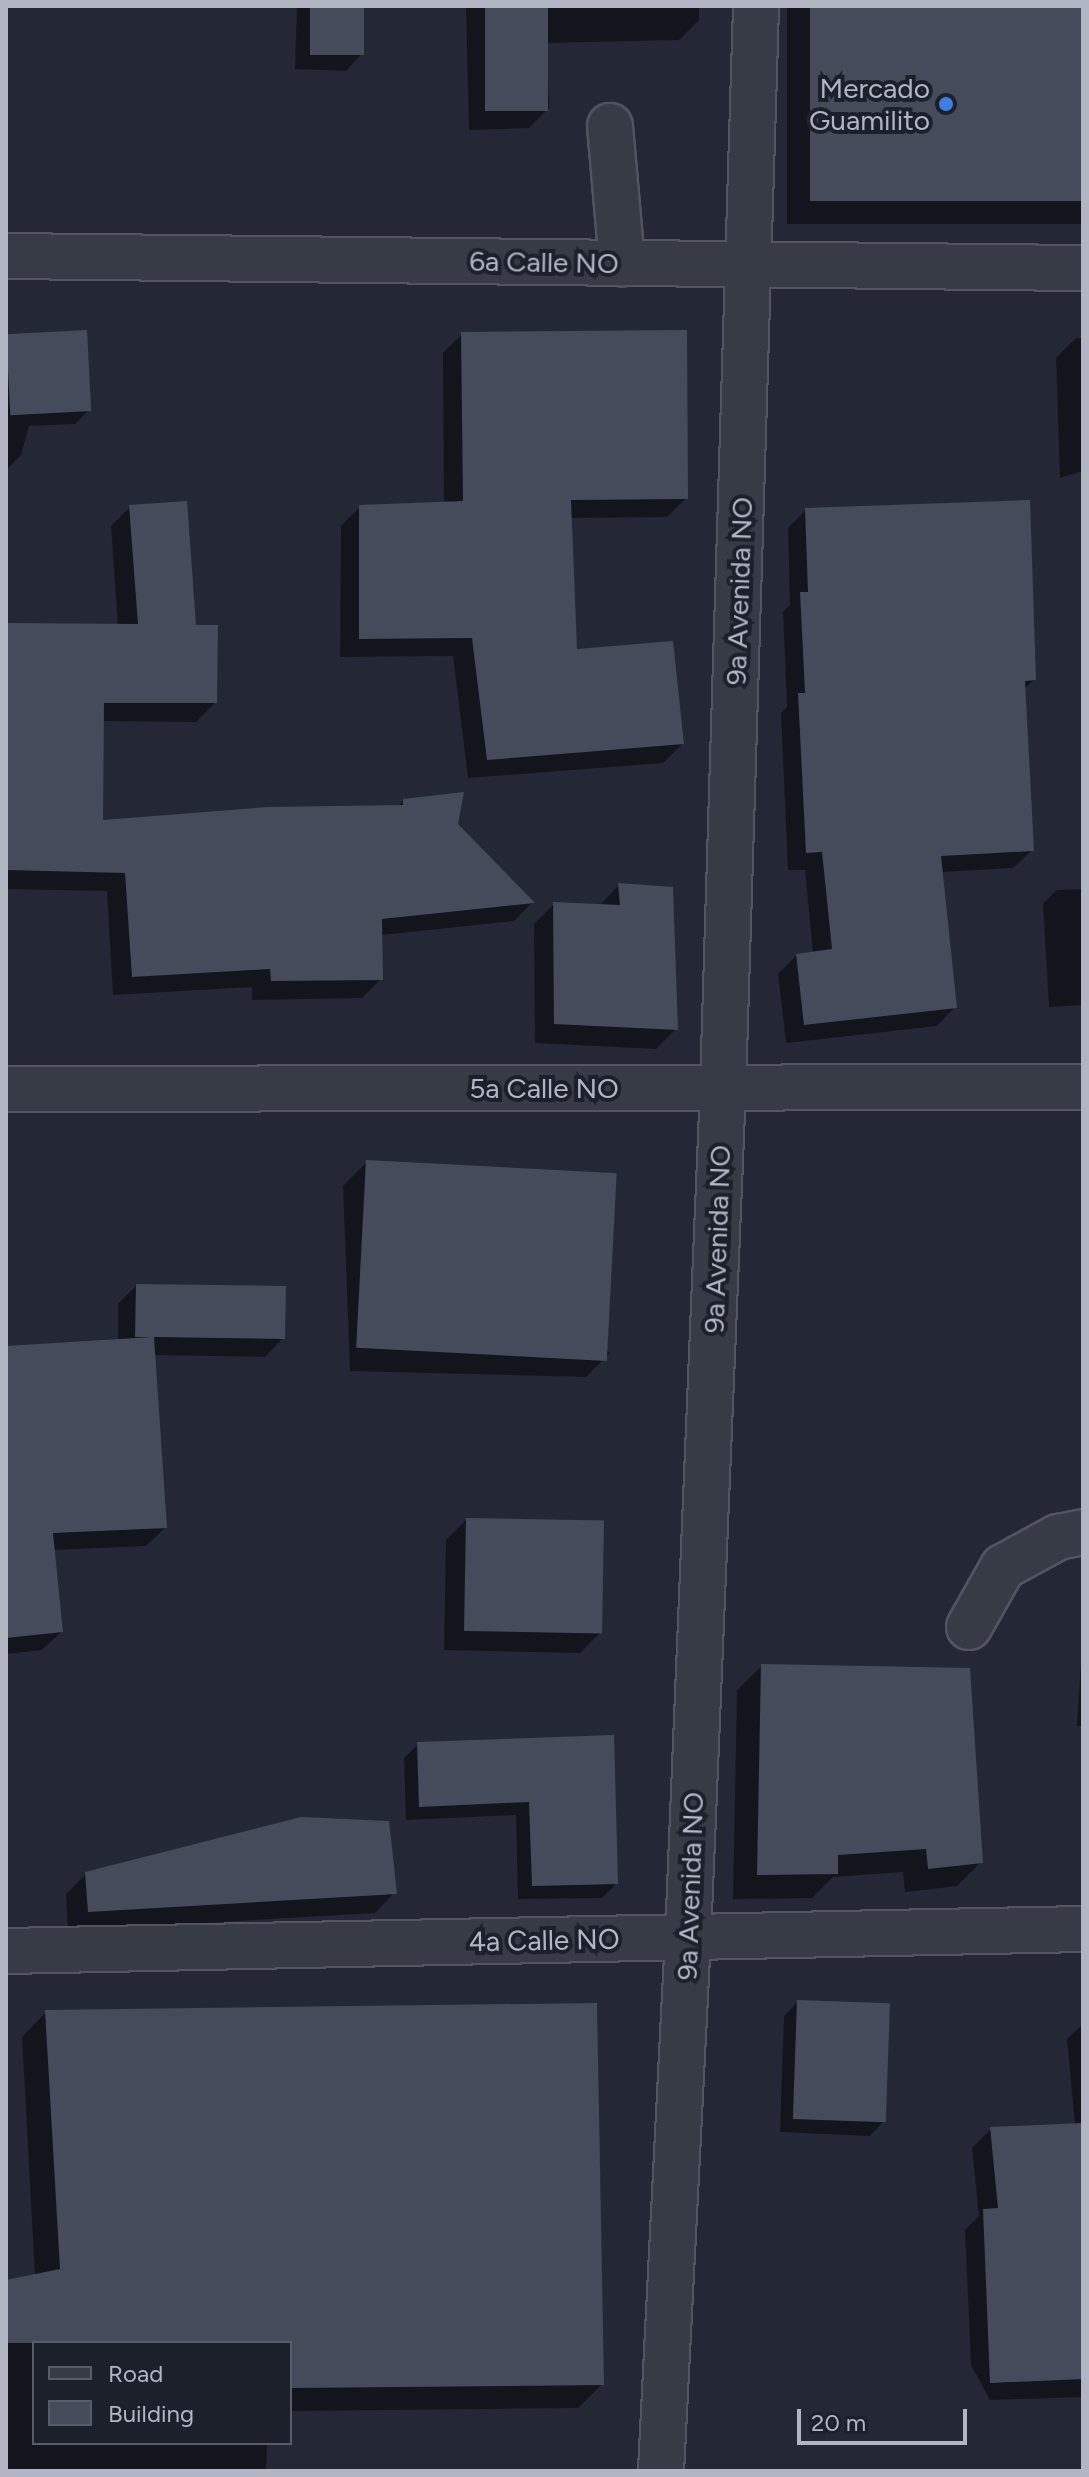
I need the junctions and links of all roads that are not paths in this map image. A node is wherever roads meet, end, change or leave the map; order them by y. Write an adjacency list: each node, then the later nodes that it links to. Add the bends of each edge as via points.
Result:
1 (756, 6): 5 (street, 9a Avenida NO)
2 (610, 126): 4 (street)
3 (6, 256): 4 (street, 6a Calle NO)
4 (622, 263): 5 (street, 6a Calle NO)
5 (749, 264): 6 (street, 6a Calle NO); 7 (street, 9a Avenida NO)
6 (1083, 268)
7 (723, 1087): 8 (street, 5a Calle NO); 9 (street, 5a Calle NO); 13 (street, 9a Avenida NO)
8 (1083, 1087)
9 (6, 1089)
10 (1083, 1532): 11 (street, via 1058,1537 1003,1567)
11 (969, 1627)
12 (1083, 1929): 13 (street, 4a Calle NO)
13 (688, 1937): 14 (street, 4a Calle NO); 15 (street, 9a Avenida NO)
14 (6, 1951)
15 (661, 2471)

